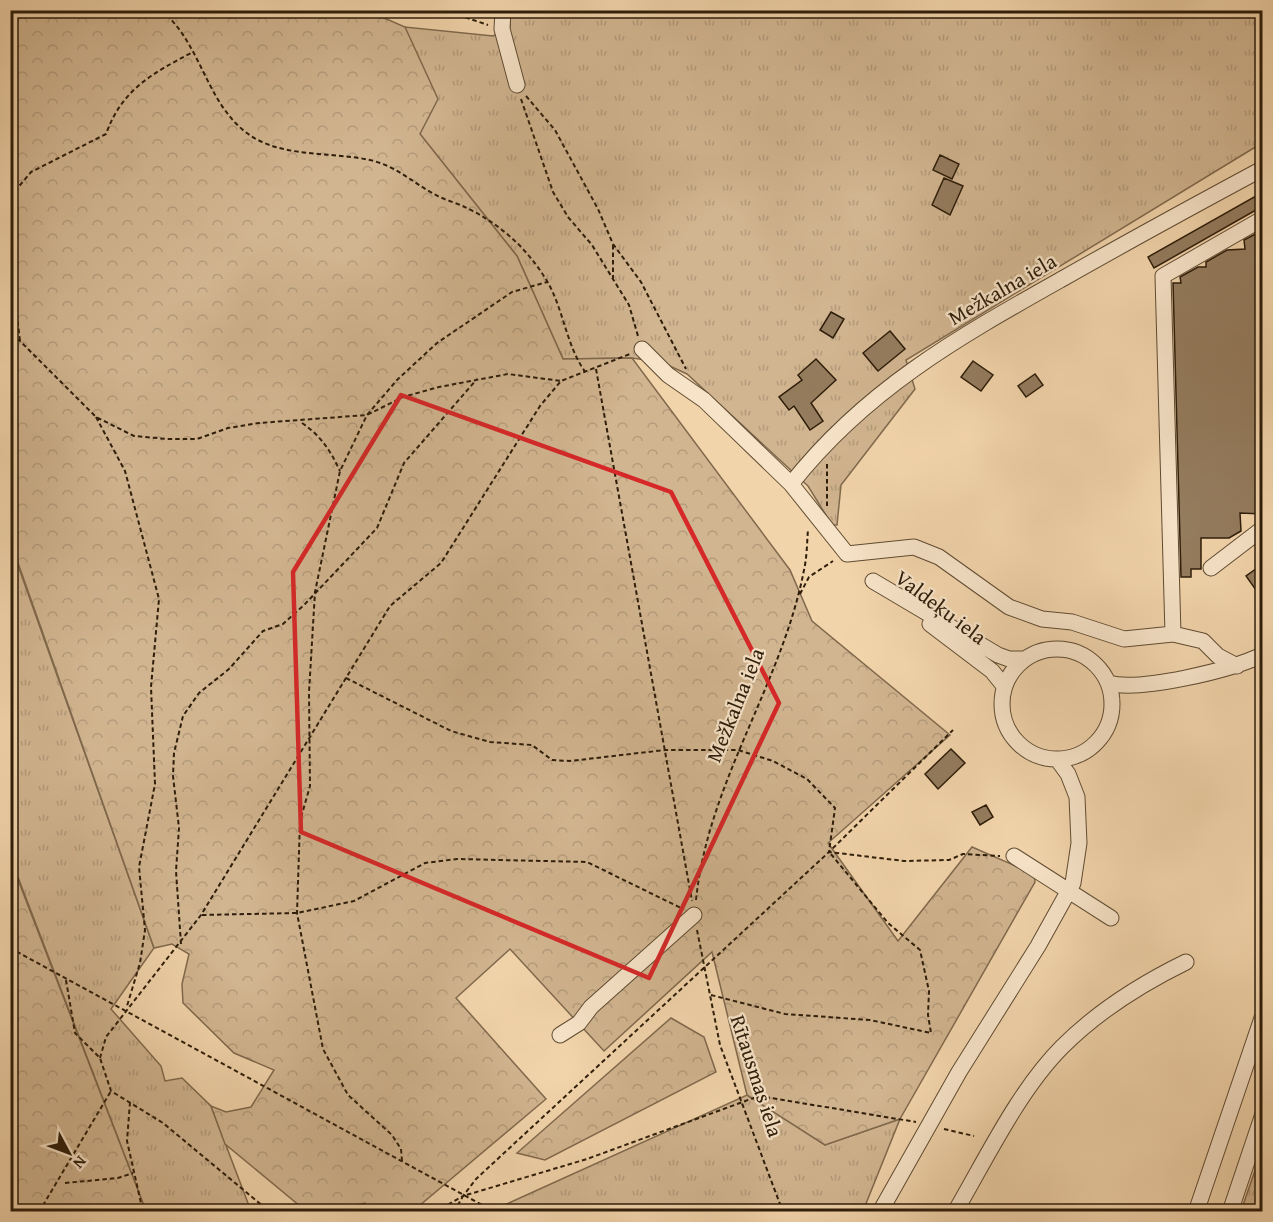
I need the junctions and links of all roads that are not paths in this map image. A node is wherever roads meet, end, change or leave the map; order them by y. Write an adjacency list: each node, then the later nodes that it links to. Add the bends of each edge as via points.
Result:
1 (503, 10): 2 (street, via 502,29)
2 (517, 85)
3 (1263, 168): 6 (street, Mežkalna iela, via 944,346 851,419)
4 (1263, 219): 9 (street, via 1163,276)
5 (642, 349): 6 (street, via 668,375 704,400)
6 (791, 484): 9 (street, via 847,555 914,547 939,557 1009,608 1124,639)
7 (1263, 529): 8 (street)
8 (1211, 568)
9 (1173, 634): 12 (street, via 1203,640 1218,656)
10 (1263, 655): 12 (street)
11 (1024, 659): 13 (street, via 1051,649 1079,653 1091,660); 14 (street); 14 (street, Valdeķu iela, via 998,655 873,581 992,671)
12 (1237, 666): 13 (street, via 1134,687)
13 (1108, 683): 15 (street, via 1111,712 1102,735 1083,752)
14 (1005, 686): 15 (street, via 1002,716 1017,742 1042,757)
15 (1057, 759): 23 (street, via 1077,797 1079,843 1073,883)
16 (1014, 856): 18 (street)
17 (694, 915): 21 (street, via 591,1007 579,1023)
18 (1111, 918)
19 (1186, 962): 24 (street, via 1151,979 1096,1016 1061,1048 1023,1096)
20 (1263, 1018): 25 (street)
21 (560, 1035)
22 (1263, 1117): 26 (street)
23 (880, 1212)
24 (955, 1212)
25 (1196, 1212)
26 (1230, 1212)

